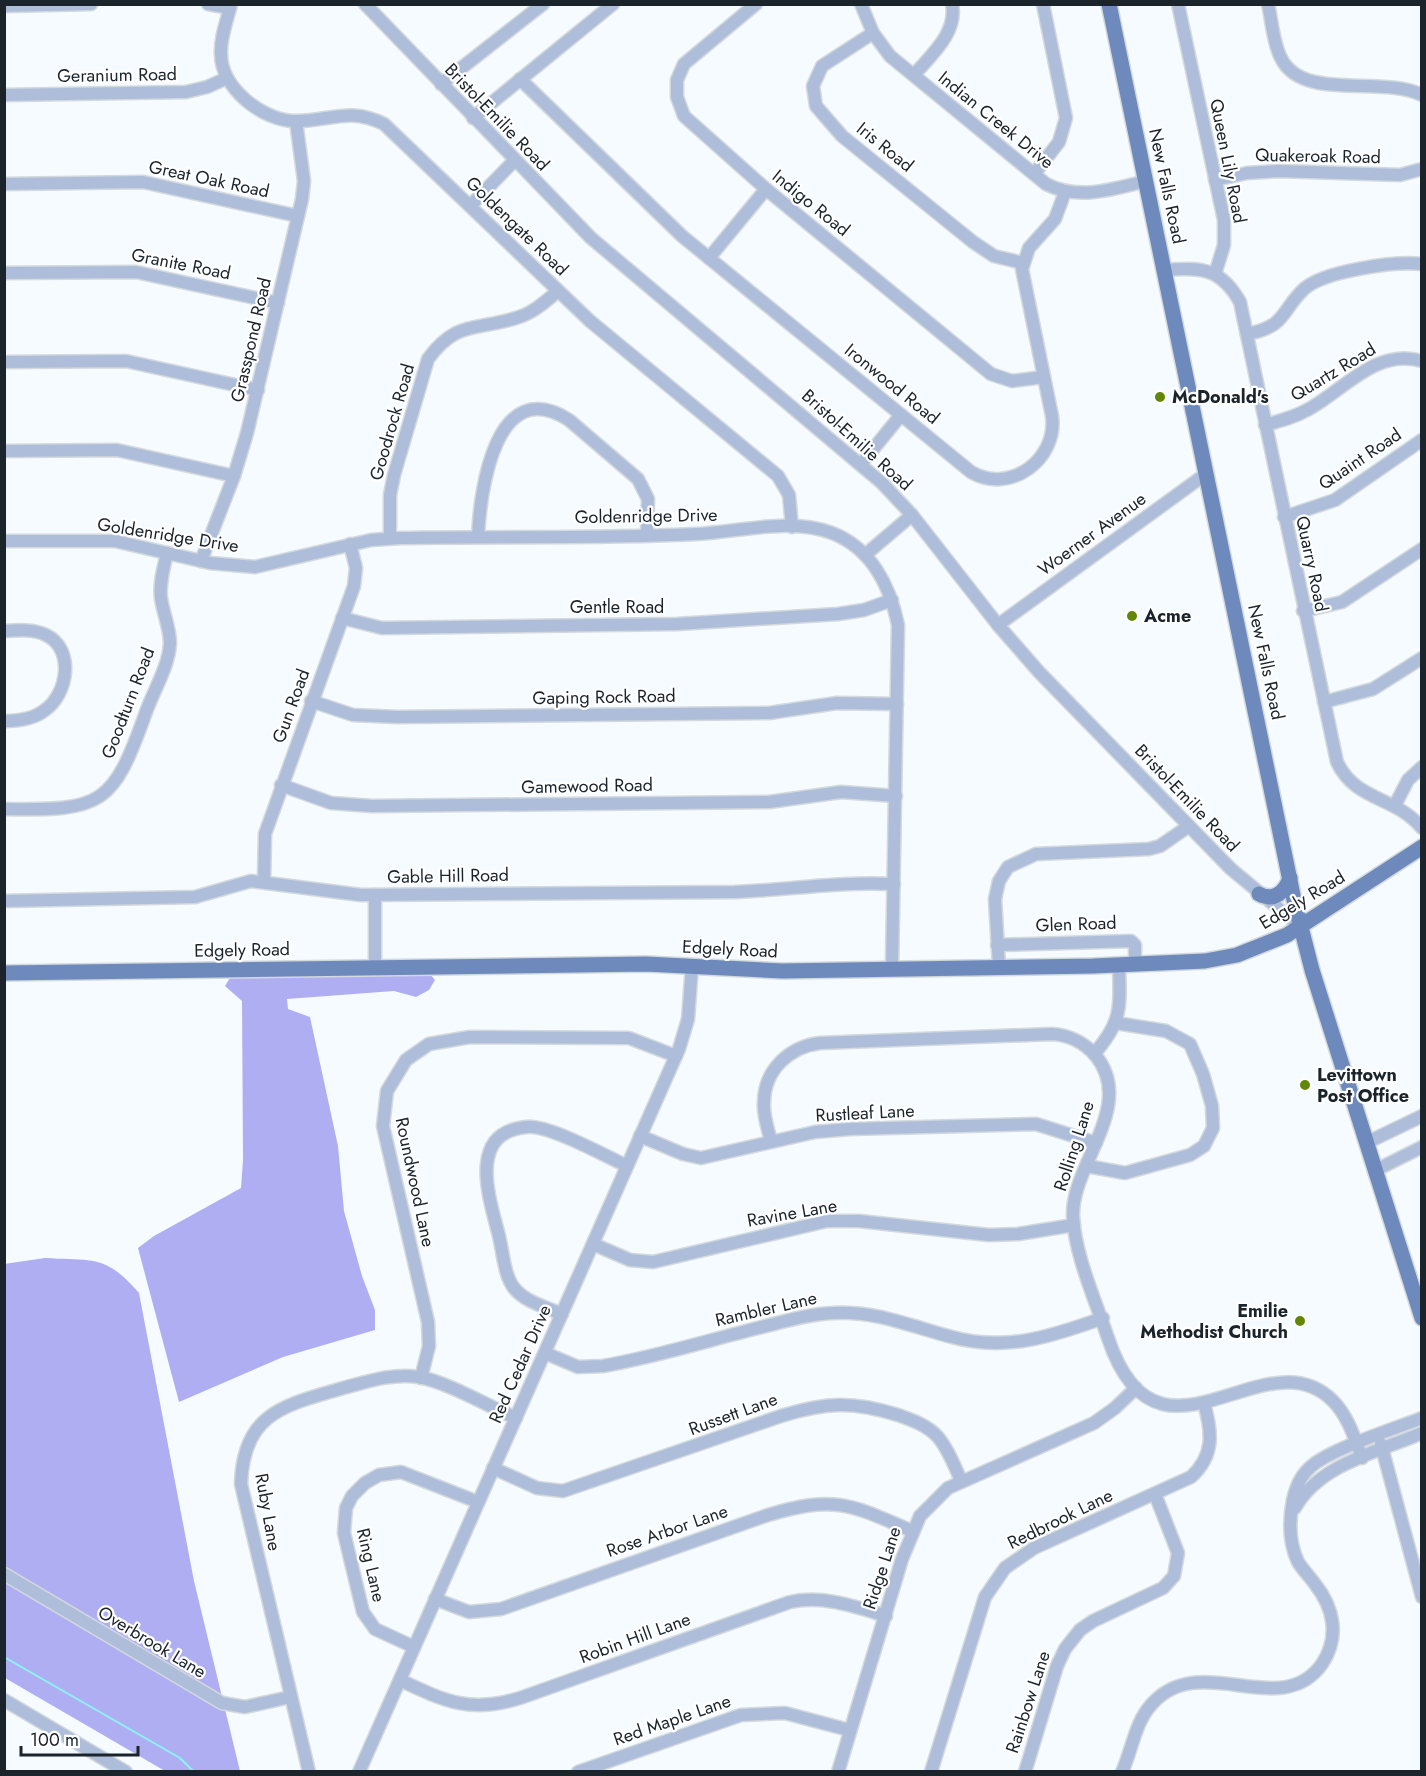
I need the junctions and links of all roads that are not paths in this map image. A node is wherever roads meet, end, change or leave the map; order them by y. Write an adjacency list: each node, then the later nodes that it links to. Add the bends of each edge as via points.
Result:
1 (91, 4): 13 (street)
2 (208, 4): 14 (street)
3 (365, 4): 19 (street, Bristol-Emilie Road)
4 (543, 4): 19 (street)
5 (613, 4): 18 (street)
6 (756, 4): 30 (street, Indigo Road, via 684,64 677,80 677,97 689,122)
7 (861, 4): 15 (street, Indian Creek Drive)
8 (952, 4): 16 (street, via 946,37)
9 (1043, 4): 26 (street, via 1066,118 1059,142)
10 (1109, 4): 28 (main road, New Falls Road)
11 (1178, 4): 27 (street, Queen Lily Road)
12 (1268, 4): 21 (street, via 1279,54 1299,77 1313,82 1398,87)
13 (4, 6)
14 (230, 6): 17 (street, via 221,54)
15 (873, 33): 16 (street, Indian Creek Drive, via 891,56); 35 (street, Iris Road, via 818,72 813,94 819,111 842,136 973,242 994,256)
16 (914, 75): 26 (street, Indian Creek Drive)
17 (227, 78): 20 (street, Geranium Road, via 186,92); 23 (street, Goldengate Road, via 258,109)
18 (520, 79): 22 (street); 34 (street, Ironwood Road, via 651,208)
19 (441, 84): 22 (street, Bristol-Emilie Road)
20 (4, 95)
21 (1422, 95)
22 (473, 118): 24 (street, Bristol-Emilie Road)
23 (296, 121): 32 (street, Goldengate Road, via 348,113 376,120 402,139); 33 (street, Grasspond Road, via 304,181)
24 (514, 161): 32 (street); 51 (street, Bristol-Emilie Road, via 614,259)
25 (1422, 169): 27 (street, Quakeroak Road, via 1401,175 1259,172)
26 (1034, 174): 31 (street, Indian Creek Drive)
27 (1215, 180): 39 (street, Queen Lily Road, via 1225,232)
28 (1146, 181): 31 (street, Indian Creek Drive, via 1086,193); 37 (main road, New Falls Road)
29 (4, 184): 33 (street, Great Oak Road, via 150,183)
30 (766, 189): 34 (street); 45 (street, Indigo Road, via 995,377 1012,381)
31 (1065, 192): 35 (street, via 1054,219 1029,248)
32 (470, 206): 40 (street, Goldengate Road)
33 (298, 216): 41 (street, Grasspond Road)
34 (709, 258): 47 (street, Ironwood Road)
35 (1023, 263): 45 (street, Ironwood Road)
36 (1422, 264): 42 (street, via 1393,264 1313,282 1281,320)
37 (1165, 270): 39 (street, via 1197,269); 52 (main road, New Falls Road)
38 (4, 273): 41 (street, Granite Road, via 136,272)
39 (1215, 274): 42 (street, Quarry Road, via 1240,302)
40 (558, 291): 56 (street, Goldengate Road, via 778,476 789,495); 59 (street, Goodrock Road, via 527,314 453,333 439,344 429,359 394,475)
41 (278, 303): 46 (street, Grasspond Road)
42 (1247, 334): 48 (street, Quarry Road)
43 (1422, 361): 48 (street, Quartz Road, via 1394,358 1379,362 1310,409)
44 (4, 362): 46 (street, via 126,361)
45 (1044, 377): 47 (street, Ironwood Road, via 1053,426 1051,443 1039,461 1012,478 991,480 978,476)
46 (258, 390): 53 (street, Grasspond Road)
47 (901, 415): 51 (street)
48 (1265, 425): 55 (street, Quarry Road)
49 (1422, 440): 55 (street, Quaint Road, via 1335,500)
50 (4, 451): 53 (street, via 117,450)
51 (861, 464): 54 (street, Bristol-Emilie Road)
52 (1207, 472): 69 (street, Woerner Avenue); 84 (main road, New Falls Road)
53 (234, 476): 65 (street, Grasspond Road)
54 (912, 515): 64 (street); 69 (street, Bristol-Emilie Road)
55 (1284, 517): 67 (street, Quarry Road)
56 (792, 527): 57 (street, Goldenridge Drive); 64 (street, Goldenridge Drive, via 834,534)
57 (647, 535): 58 (street, Goldenridge Drive); 58 (street, via 648,498 638,479 569,420 535,409 520,412 500,433 480,503)
58 (478, 537): 59 (street, Goldenridge Drive)
59 (390, 538): 61 (street, Goldenridge Drive)
60 (4, 541): 63 (street, Goldenridge Drive, via 115,541)
61 (350, 544): 65 (street, Goldenridge Drive, via 255,567); 68 (street, Gun Road, via 356,577)
62 (1422, 549): 67 (street, via 1342,602)
63 (167, 553): 65 (street, Goldenridge Drive); 80 (street, Goodturn Road, via 161,597 169,635 168,652 137,737 117,778 101,796 80,807)
64 (865, 555): 66 (street, Goldenridge Drive, via 878,570)
65 (201, 561)
66 (892, 600): 68 (street, Gentle Road, via 838,614 677,624 382,628); 74 (street, Goldenridge Drive, via 899,645)
67 (1303, 611): 73 (street, Quarry Road)
68 (342, 618): 72 (street, Gun Road)
69 (998, 625): 81 (street, Bristol-Emilie Road)
70 (4, 631): 75 (street, via 46,634 58,643 65,664 63,681 50,705 37,715)
71 (1422, 658): 73 (street, via 1373,689)
72 (311, 701): 74 (street, Gaping Rock Road, via 353,715 398,717 769,713 837,703); 77 (street, Gun Road)
73 (1324, 702): 79 (street, Quarry Road, via 1335,757 1343,775 1355,787)
74 (897, 704): 78 (street, Goldenridge Drive)
75 (4, 721)
76 (1422, 767): 79 (street, via 1408,780)
77 (281, 785): 78 (street, Gamewood Road, via 331,802 372,806 769,802 848,792); 85 (street, Gun Road, via 263,842)
78 (896, 796): 86 (street, Goldenridge Drive)
79 (1395, 805): 82 (street, Quarry Road)
80 (4, 809)
81 (1189, 826): 87 (street, Bristol-Emilie Road); 91 (street, via 1149,849 1036,854 1014,863 996,889)
82 (1422, 828)
83 (1422, 847): 90 (main road, Edgely Road)
84 (1290, 878): 87 (main road, via 1278,895); 90 (main road, New Falls Road)
85 (264, 881): 88 (street, Gable Hill Road); 89 (street, Gable Hill Road, via 242,883 195,897)
86 (894, 884): 88 (street, Gable Hill Road, via 853,882 735,892); 97 (street, Goldenridge Drive)
87 (1259, 894): 90 (street, Bristol-Emilie Road)
88 (375, 895): 96 (street)
89 (4, 901)
90 (1301, 927): 93 (main road, Edgely Road, via 1237,955); 106 (main road, New Falls Road)
91 (997, 945): 93 (street, Glen Road, via 1131,940 1135,945); 95 (street)
92 (1119, 965): 93 (main road, Edgely Road); 95 (main road, Edgely Road); 99 (street)
93 (1135, 965)
94 (692, 966): 96 (main road, Edgely Road); 97 (main road, Edgely Road, via 782,971); 101 (street, Red Cedar Drive, via 688,1019)
95 (999, 966): 97 (main road, Edgely Road)
96 (375, 967): 98 (main road, Edgely Road)
97 (892, 968)
98 (4, 973)
99 (1116, 1023): 100 (street); 109 (street, via 1166,1031 1190,1044 1206,1084 1213,1128 1204,1146 1190,1155 1125,1173)
100 (1094, 1054): 104 (street, via 1079,1042 1058,1034 809,1044 784,1058 771,1076 763,1105); 105 (street, Rolling Lane, via 1110,1089)
101 (676, 1056): 103 (street, Red Cedar Drive); 117 (street, Roundwood Lane, via 629,1038 470,1037 429,1044 400,1068 387,1091 383,1126 428,1322 429,1346)
102 (1422, 1116): 106 (street)
103 (640, 1136): 104 (street, Rustleaf Lane, via 695,1157); 108 (street, Red Cedar Drive)
104 (771, 1141): 105 (street, Rustleaf Lane, via 850,1129 1023,1124 1052,1127)
105 (1096, 1143): 109 (street, Rolling Lane)
106 (1366, 1143): 110 (main road, New Falls Road)
107 (1422, 1148): 110 (street)
108 (627, 1166): 112 (street, Red Cedar Drive); 113 (street, via 533,1127 504,1135 489,1154 486,1178 513,1287 531,1301)
109 (1087, 1166): 111 (street, Rolling Lane, via 1074,1205)
110 (1374, 1171): 115 (main road, New Falls Road)
111 (1074, 1225): 112 (street, Ravine Lane, via 989,1235 827,1221 653,1262 630,1260); 114 (street, Rolling Lane)
112 (593, 1244): 113 (street, Red Cedar Drive)
113 (562, 1314): 116 (street, Red Cedar Drive)
114 (1103, 1318): 116 (street, Rambler Lane, via 1037,1339 994,1344 954,1338 881,1316 834,1313 603,1366 578,1366); 118 (street, Rolling Lane, via 1114,1354)
115 (1422, 1318)
116 (545, 1353): 120 (street, Red Cedar Drive)
117 (421, 1378): 120 (street, Ruby Lane); 139 (street, Ruby Lane, via 391,1376 287,1405 266,1420 248,1448 241,1484)
118 (1136, 1388): 119 (street, Rolling Lane, via 1173,1406); 128 (street, Ridge Lane, via 1094,1423)
119 (1204, 1403): 124 (street, Rolling Lane, via 1281,1381 1311,1387 1336,1404); 129 (street, Redbrook Lane, via 1212,1436 1204,1463 1191,1477)
120 (516, 1418): 127 (street, Red Cedar Drive)
121 (1422, 1418): 123 (street)
122 (1422, 1433): 125 (street)
123 (1379, 1436): 124 (street); 125 (street)
124 (1357, 1445): 126 (street, Rolling Lane); 131 (street, via 1308,1469 1296,1488)
125 (1382, 1450): 126 (street); 134 (street)
126 (1362, 1458): 131 (street, via 1326,1473 1309,1487 1295,1508)
127 (493, 1468): 128 (street, Russett Lane, via 537,1488 563,1491 781,1416 845,1403 872,1407 922,1424 939,1438); 130 (street, Red Cedar Drive)
128 (962, 1481): 132 (street, Ridge Lane, via 936,1497)
129 (1155, 1494): 147 (street, Redbrook Lane, via 1034,1548 1000,1574 980,1608); 148 (street, Rainbow Lane, via 1178,1553 1174,1576 1163,1588 1093,1621 1065,1649)
130 (478, 1502): 135 (street, Red Cedar Drive); 137 (street, Ring Lane, via 402,1472 380,1475 364,1483 346,1508 344,1533 363,1612 375,1629)
131 (1291, 1524): 149 (street, via 1299,1564 1331,1611 1331,1640 1322,1663 1307,1678 1285,1688 1205,1681 1176,1685 1156,1699 1143,1716)
132 (912, 1531): 135 (street, Rose Arbor Lane, via 855,1508 808,1504 501,1609 469,1612); 136 (street, Ridge Lane)
133 (4, 1574): 139 (street, Overbrook Lane, via 222,1703 245,1707)
134 (1422, 1597)
135 (435, 1599): 137 (street, Red Cedar Drive)
136 (886, 1616): 138 (street, Robin Hill Lane, via 835,1601 790,1602 513,1701 482,1707 447,1701); 141 (street, Ridge Lane)
137 (414, 1647): 138 (street, Red Cedar Drive)
138 (399, 1680): 142 (street, Red Cedar Drive)
139 (290, 1697): 144 (street, Ruby Lane)
140 (4, 1700): 143 (street)
141 (849, 1730): 145 (street, Red Maple Lane, via 785,1713 741,1715); 146 (street, Ridge Lane)
142 (363, 1770)
143 (126, 1772)
144 (309, 1772)
145 (578, 1772)
146 (838, 1772)
147 (931, 1772)
148 (1024, 1772)
149 (1122, 1772)

